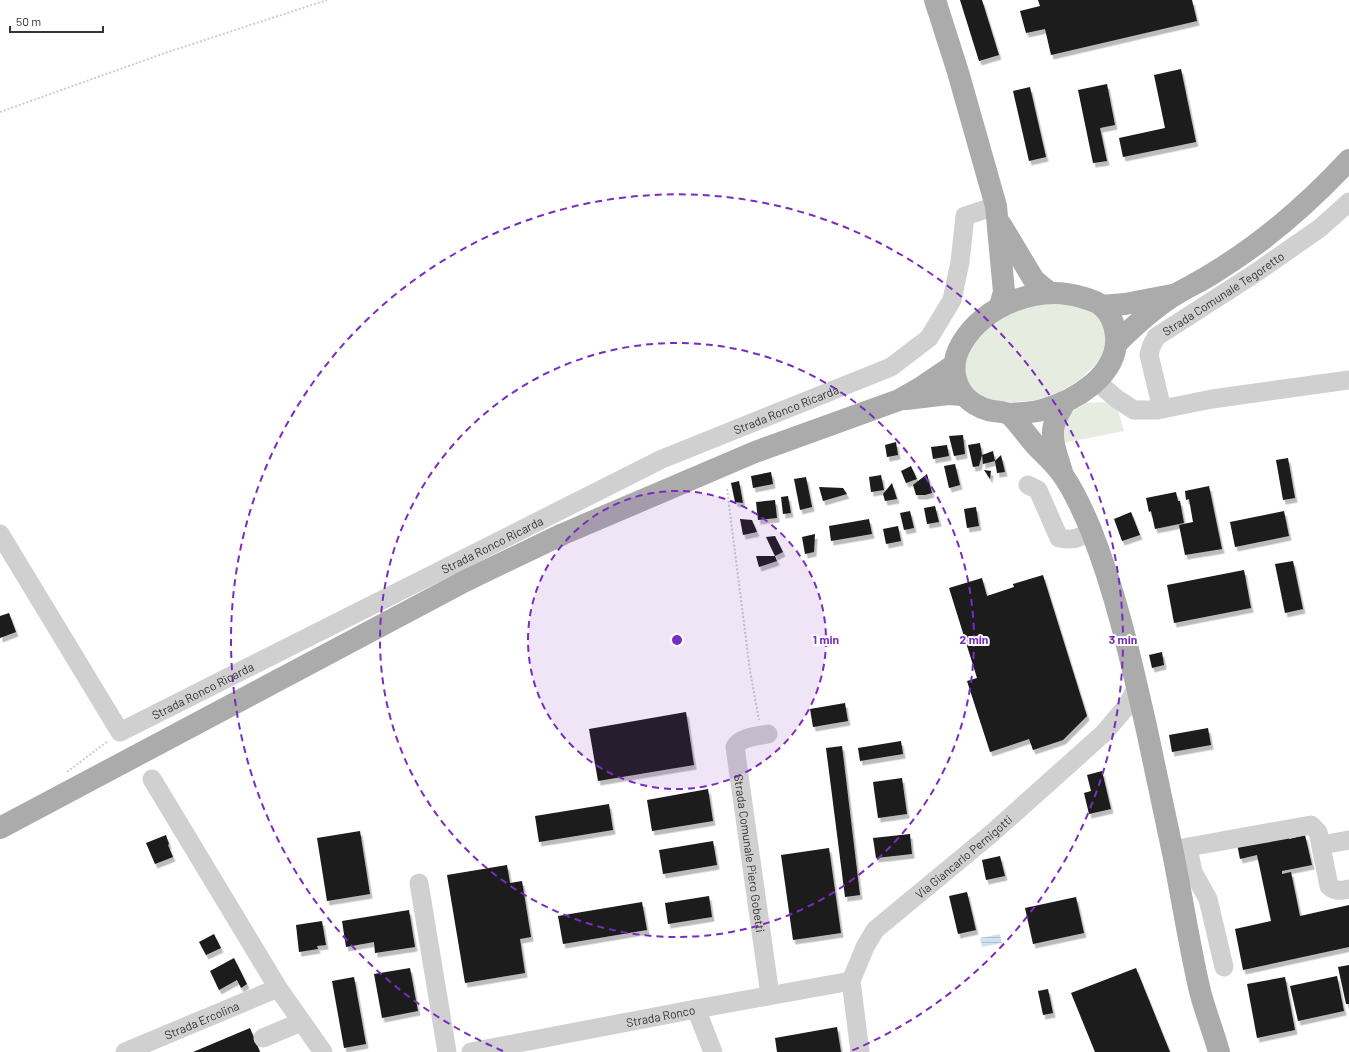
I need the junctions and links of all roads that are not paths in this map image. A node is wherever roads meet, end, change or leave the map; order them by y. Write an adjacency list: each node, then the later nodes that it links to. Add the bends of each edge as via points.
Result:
1 (935, 0): 4 (main road)
2 (1349, 160): 6 (main road, via 1327,184 1256,244)
3 (1349, 202): 16 (street, Strada Comunale Tegoretto, via 1320,228 1266,266 1156,337 1148,355)
4 (997, 212): 5 (main road, via 1034,280); 7 (main road, via 1004,292); 21 (street, Strada Ronco Ricarda, via 965,216 960,262 952,300 929,338 891,367 662,459 120,732)
5 (1050, 293): 7 (main road); 8 (main road, via 1074,295)
6 (1177, 294): 8 (main road); 9 (main road, via 1132,328)
7 (1000, 306): 10 (main road, via 967,334 958,349)
8 (1102, 306): 9 (main road, via 1111,317)
9 (1117, 343): 12 (main road, via 1107,369)
10 (954, 365): 13 (main road, via 955,378); 14 (main road)
11 (1349, 380): 16 (street, via 1212,399)
12 (1096, 381): 15 (main road); 16 (street, via 1134,410)
13 (963, 395): 14 (main road, via 948,394); 17 (main road, via 974,404 988,410)
14 (898, 400): 25 (main road, via 755,452 556,538 458,585)
15 (1065, 402): 17 (main road, via 1032,412); 18 (main road, via 1053,427 1055,448)
16 (1162, 409)
17 (1008, 414): 18 (main road)
18 (1062, 473): 20 (main road)
19 (1028, 485): 20 (street, via 1038,490 1059,538 1070,540)
20 (1091, 531): 22 (main road, via 1109,580)
21 (0, 534)
22 (1137, 688): 28 (main road); 32 (street, Via Giancarlo Pernigotti, via 1126,707 1104,733 991,834 875,930 864,947)
23 (765, 734): 34 (street, Strada Comunale Piero Gobetti, via 742,740 735,747)
24 (152, 779): 33 (street)
25 (0, 828)
26 (1349, 840): 27 (street)
27 (1321, 845): 28 (street, via 1318,832 1311,825); 30 (street, via 1329,886 1338,891)
28 (1180, 849): 31 (street, via 1208,899); 39 (main road, via 1199,991)
29 (419, 883): 42 (street)
30 (1349, 889)
31 (1224, 967)
32 (851, 981): 34 (street, Strada Ronco); 45 (street, Via Giancarlo Pernigotti)
33 (278, 988): 36 (street); 38 (street, Strada Ercolina)
34 (770, 995): 35 (street, Strada Ronco)
35 (696, 1009): 43 (street, Strada Ronco); 44 (street)
36 (301, 1022): 37 (street); 41 (street)
37 (263, 1038)
38 (149, 1048): 40 (street, Strada Ercolina)
39 (1219, 1050)
40 (126, 1052)
41 (323, 1052)
42 (447, 1052)
43 (471, 1052)
44 (713, 1052)
45 (860, 1052)

